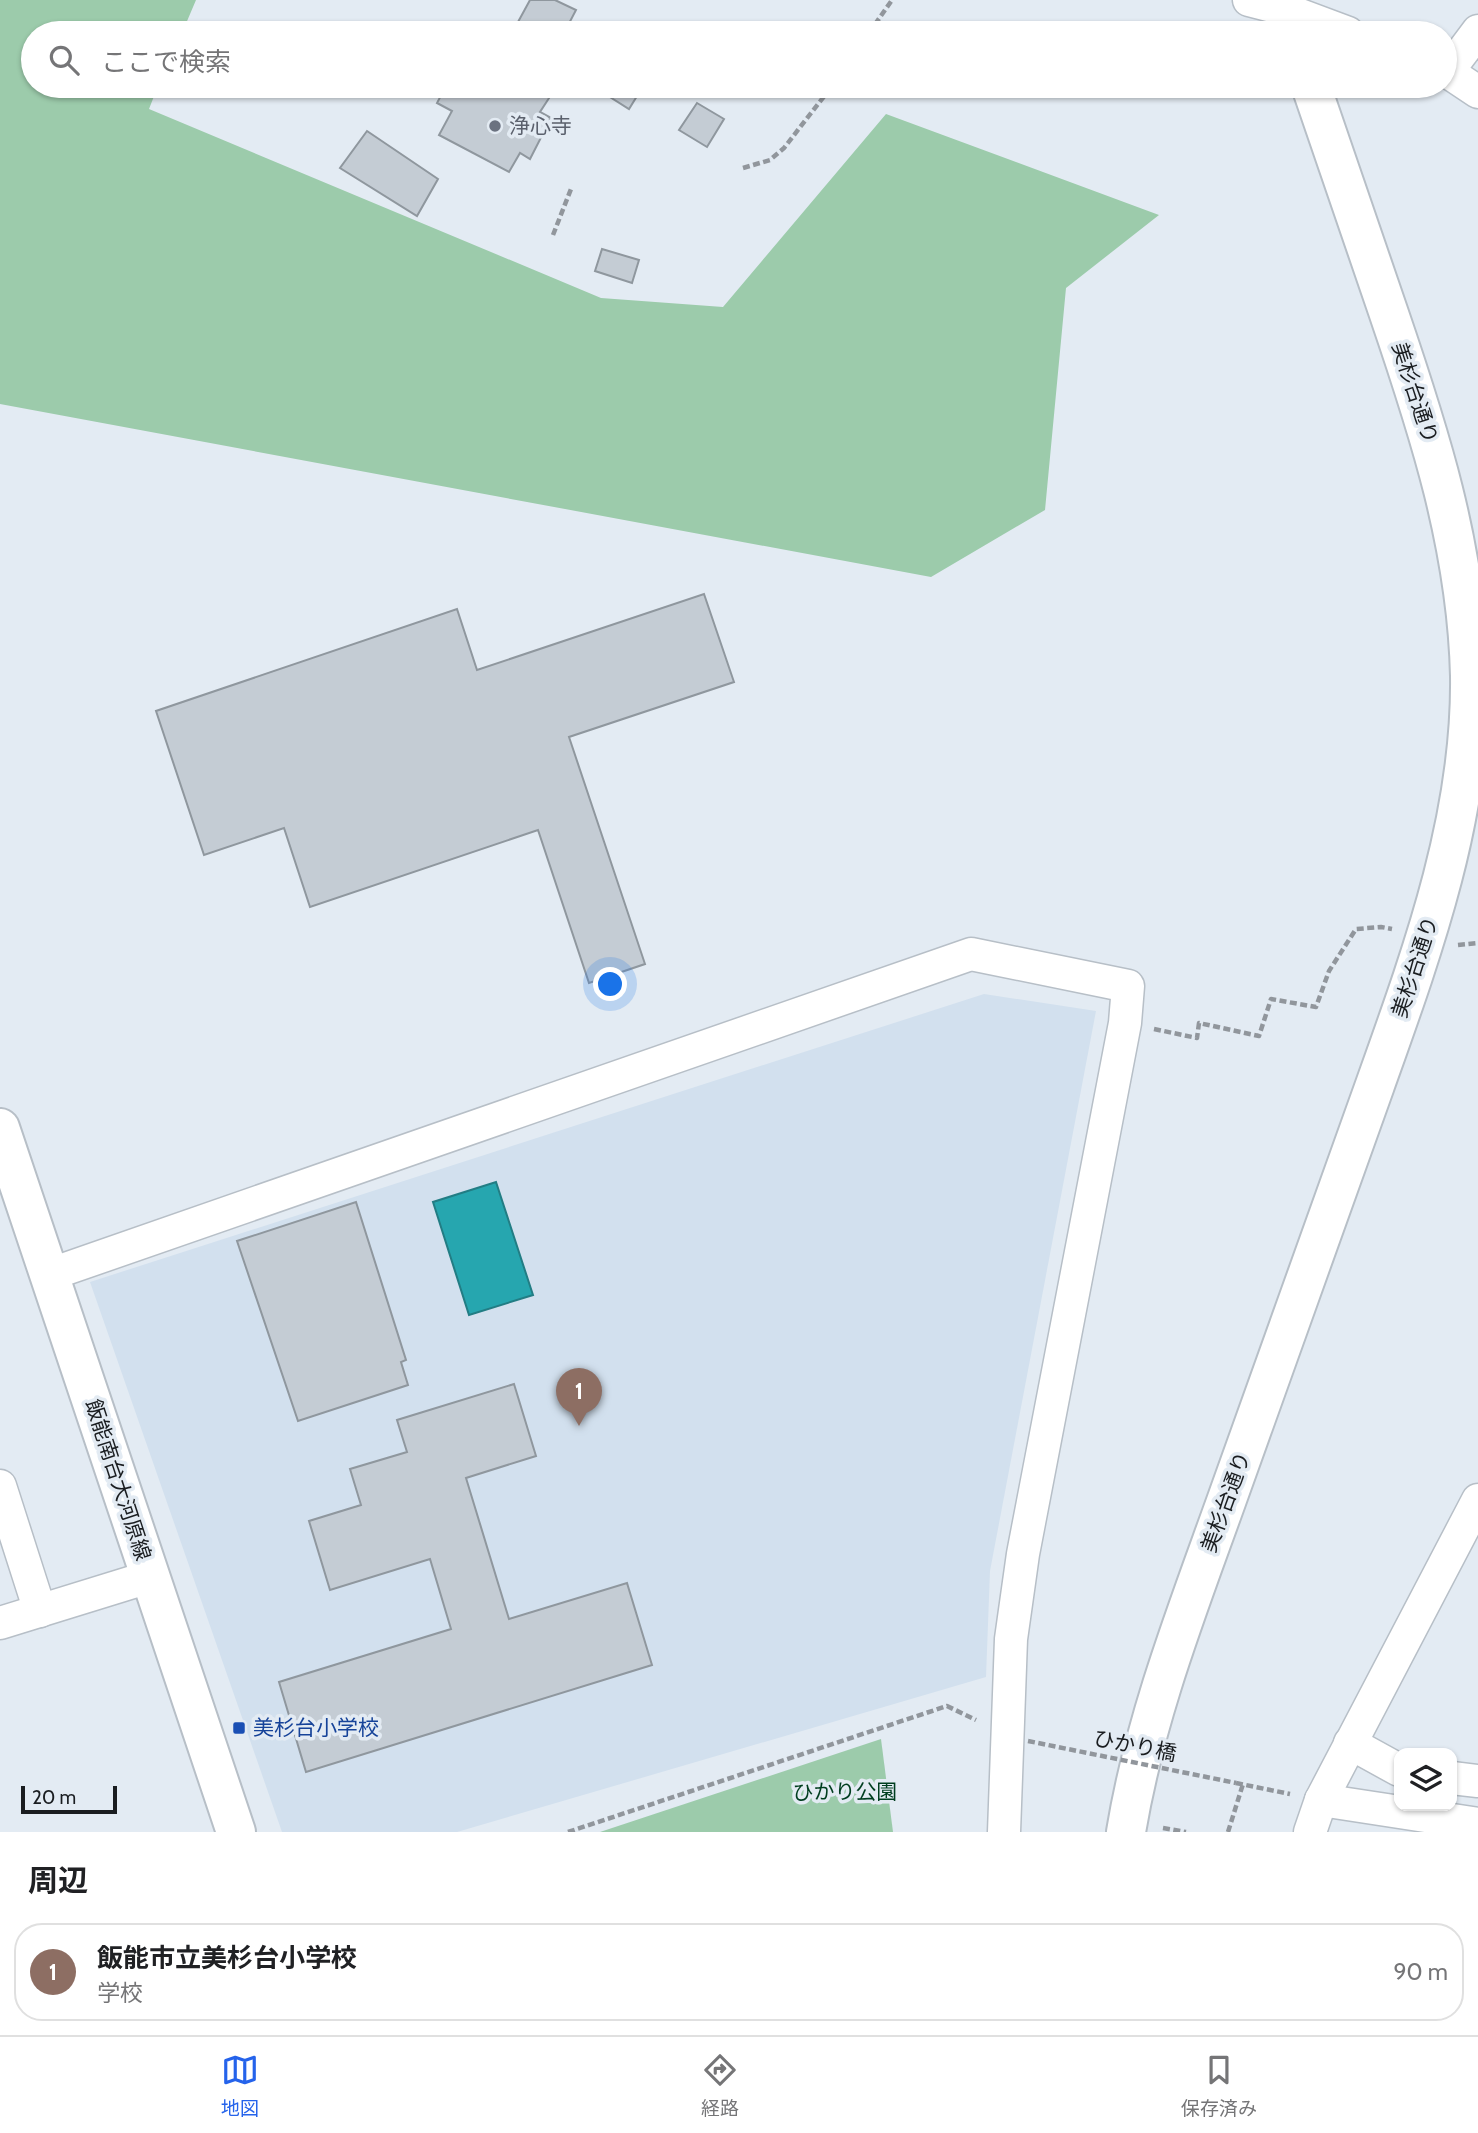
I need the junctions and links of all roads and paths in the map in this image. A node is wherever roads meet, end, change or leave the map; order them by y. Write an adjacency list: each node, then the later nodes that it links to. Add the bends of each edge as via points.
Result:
1 (892, 0): 3 (path)
2 (1277, 11): 4 (street)
3 (877, 21)
4 (1309, 21)
5 (1478, 31): 6 (street)
6 (1457, 57)
7 (1457, 78): 8 (street)
8 (1478, 92)
9 (823, 98): 11 (path, via 784,148 770,160)
10 (1315, 98): 14 (street, 美杉台通り, via 1429,430 1460,561 1470,678 1468,754 1449,857)
11 (743, 168)
12 (571, 189): 13 (path)
13 (553, 235)
14 (1425, 938): 15 (path, via 1381,927 1356,929 1329,971 1316,1007 1271,999 1259,1036 1199,1023 1196,1038); 35 (street, 美杉台通り, via 1159,1695)
15 (1125, 1023): 17 (street, via 1128,986 971,954); 23 (street, via 1023,1554 1011,1639)
16 (0, 1128): 17 (street, 飯能南台大河原線)
17 (51, 1274): 20 (street, 飯能南台大河原線)
18 (0, 1486): 21 (street)
19 (1478, 1500): 24 (street)
20 (149, 1577): 21 (street); 32 (street, 飯能南台大河原線)
21 (40, 1611): 22 (street)
22 (0, 1623)
23 (1017, 1738): 28 (path, ひかり橋, bridge); 33 (path, ひかり橋, via 947,1706); 34 (street)
24 (1350, 1743): 25 (street); 29 (street)
25 (1394, 1767)
26 (1457, 1779): 27 (street)
27 (1478, 1781)
28 (1243, 1784): 29 (path, ひかり橋); 36 (path)
29 (1321, 1800): 30 (street); 37 (street)
30 (1394, 1821): 31 (street)
31 (1478, 1824)
32 (236, 1832)
33 (568, 1832)
34 (1004, 1832)
35 (1126, 1832)
36 (1228, 1832)
37 (1310, 1832)

